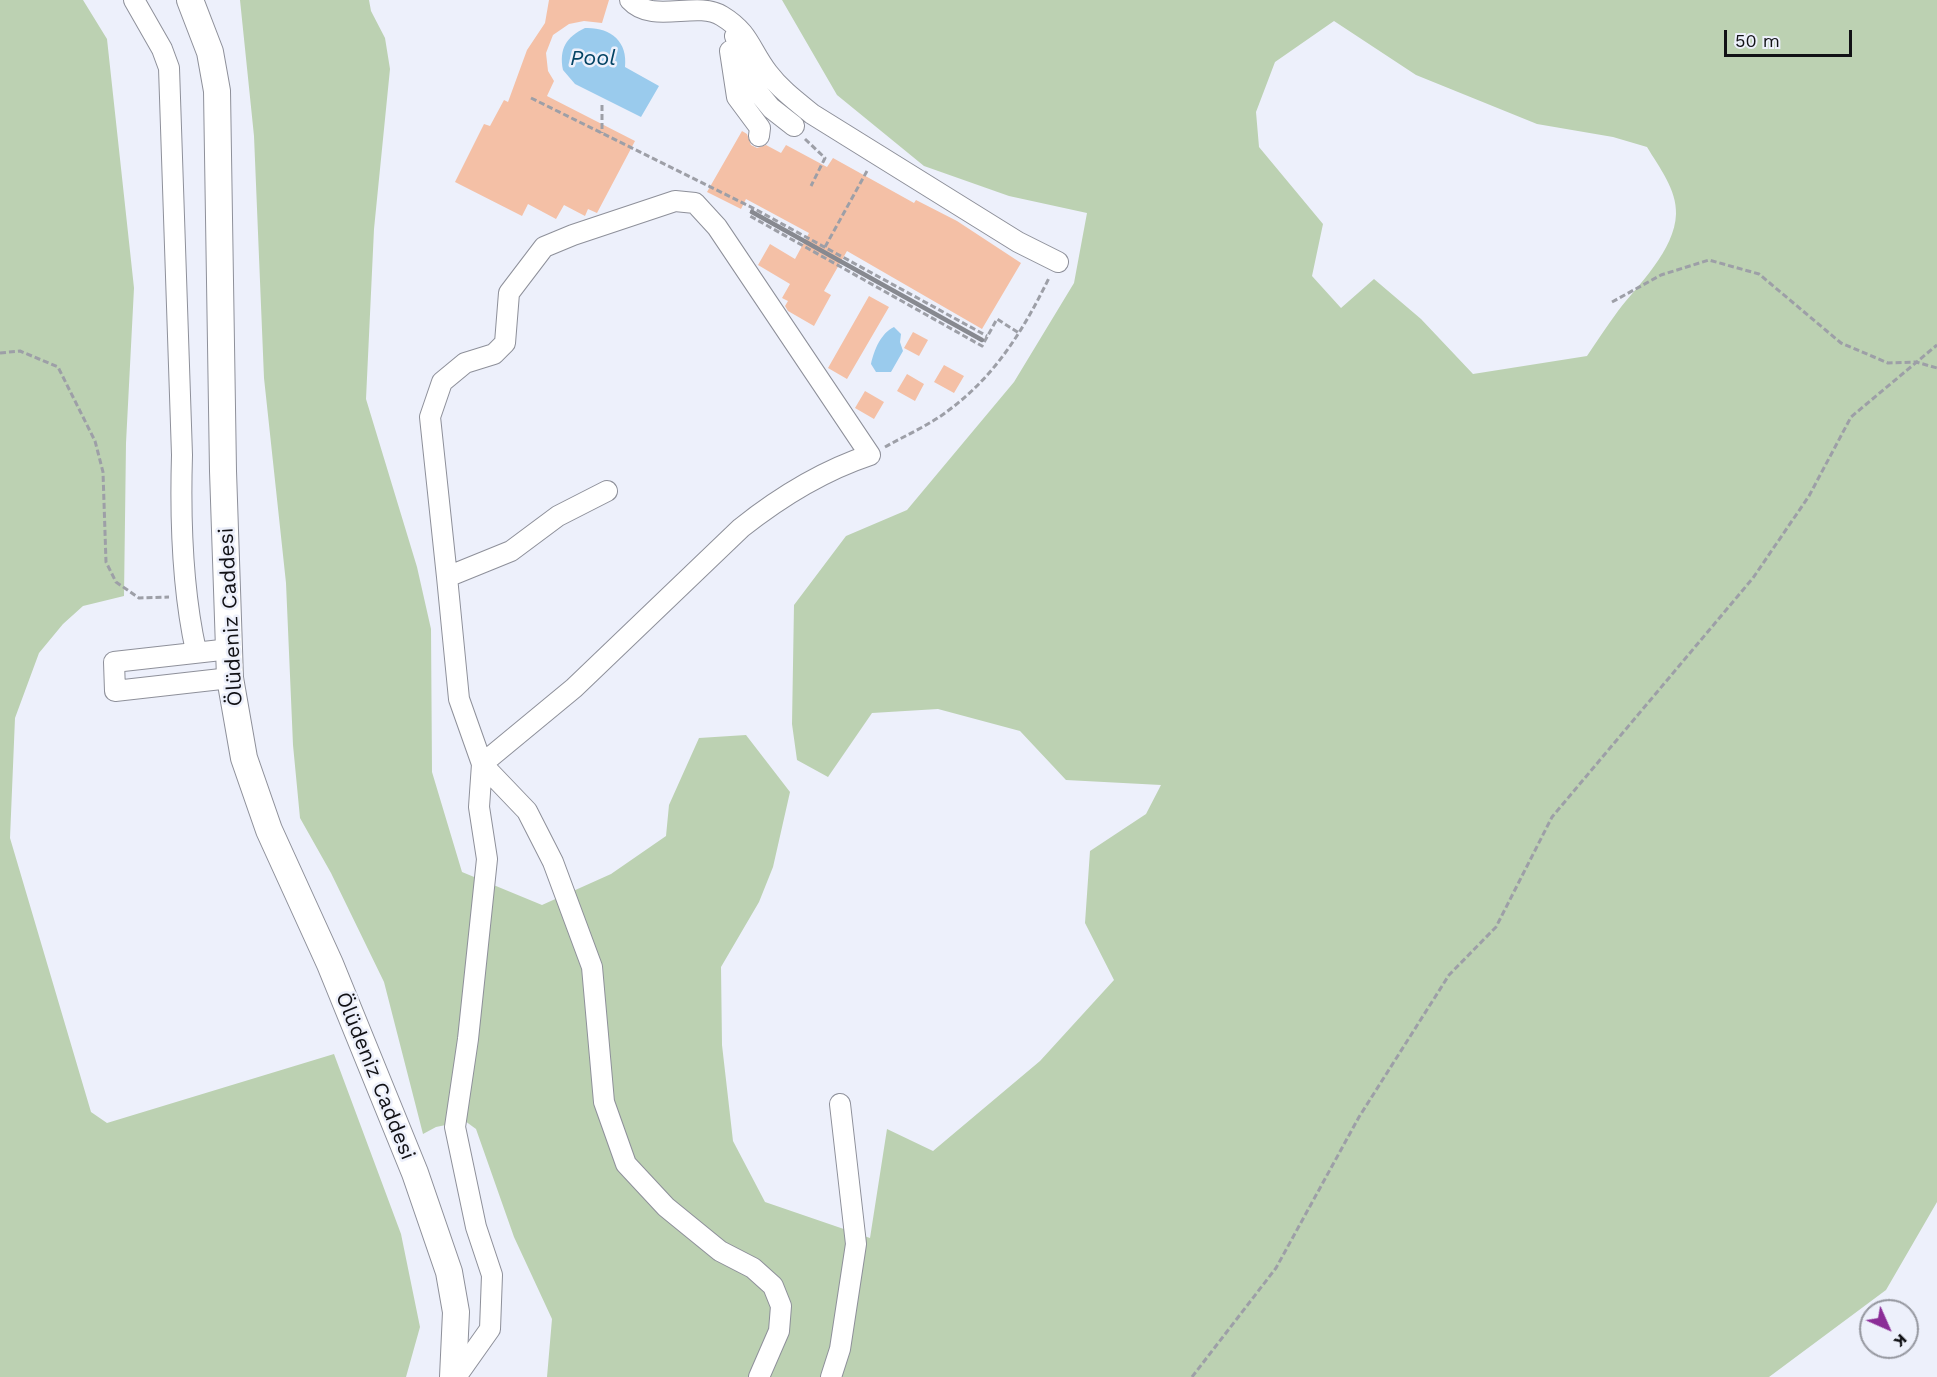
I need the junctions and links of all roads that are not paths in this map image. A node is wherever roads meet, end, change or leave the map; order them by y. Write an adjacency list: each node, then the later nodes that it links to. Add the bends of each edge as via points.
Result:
1 (134, 0): 11 (street, via 169,68 186,597)
2 (630, 0): 4 (street, via 637,7 660,13)
3 (190, 3): 10 (main road, Ölüdeniz Caddesi, via 210,52 217,91)
4 (709, 13): 5 (street, via 733,32 752,85 771,108); 6 (street, via 725,32 735,66 737,97 760,128); 7 (street, via 720,14 744,33 767,72 812,114 1018,242)
5 (794, 126)
6 (759, 136)
7 (1058, 262)
8 (607, 491): 9 (street, via 558,516 511,551)
9 (447, 577): 13 (street, via 459,699); 13 (street, via 430,417 442,382 465,363 494,354 505,343 509,293 544,247 675,201 695,203 717,227 870,455 821,475 770,505 741,528 574,688)
10 (230, 650): 11 (street); 12 (main road, Ölüdeniz Caddesi)
11 (196, 651): 12 (street, via 114,662 115,691)
12 (230, 678): 15 (main road, Ölüdeniz Caddesi, via 244,758 269,830 343,996 415,1173 449,1272 456,1312)
13 (482, 764): 15 (street, via 479,807 487,859 454,1127 476,1227 492,1275 490,1329); 16 (street, via 527,811 574,916 592,967 604,1102 626,1164 666,1207 720,1251 753,1268 773,1286 781,1306 779,1331)
14 (840, 1104): 17 (street, via 856,1244 840,1349)
15 (454, 1377)
16 (759, 1377)
17 (831, 1377)

